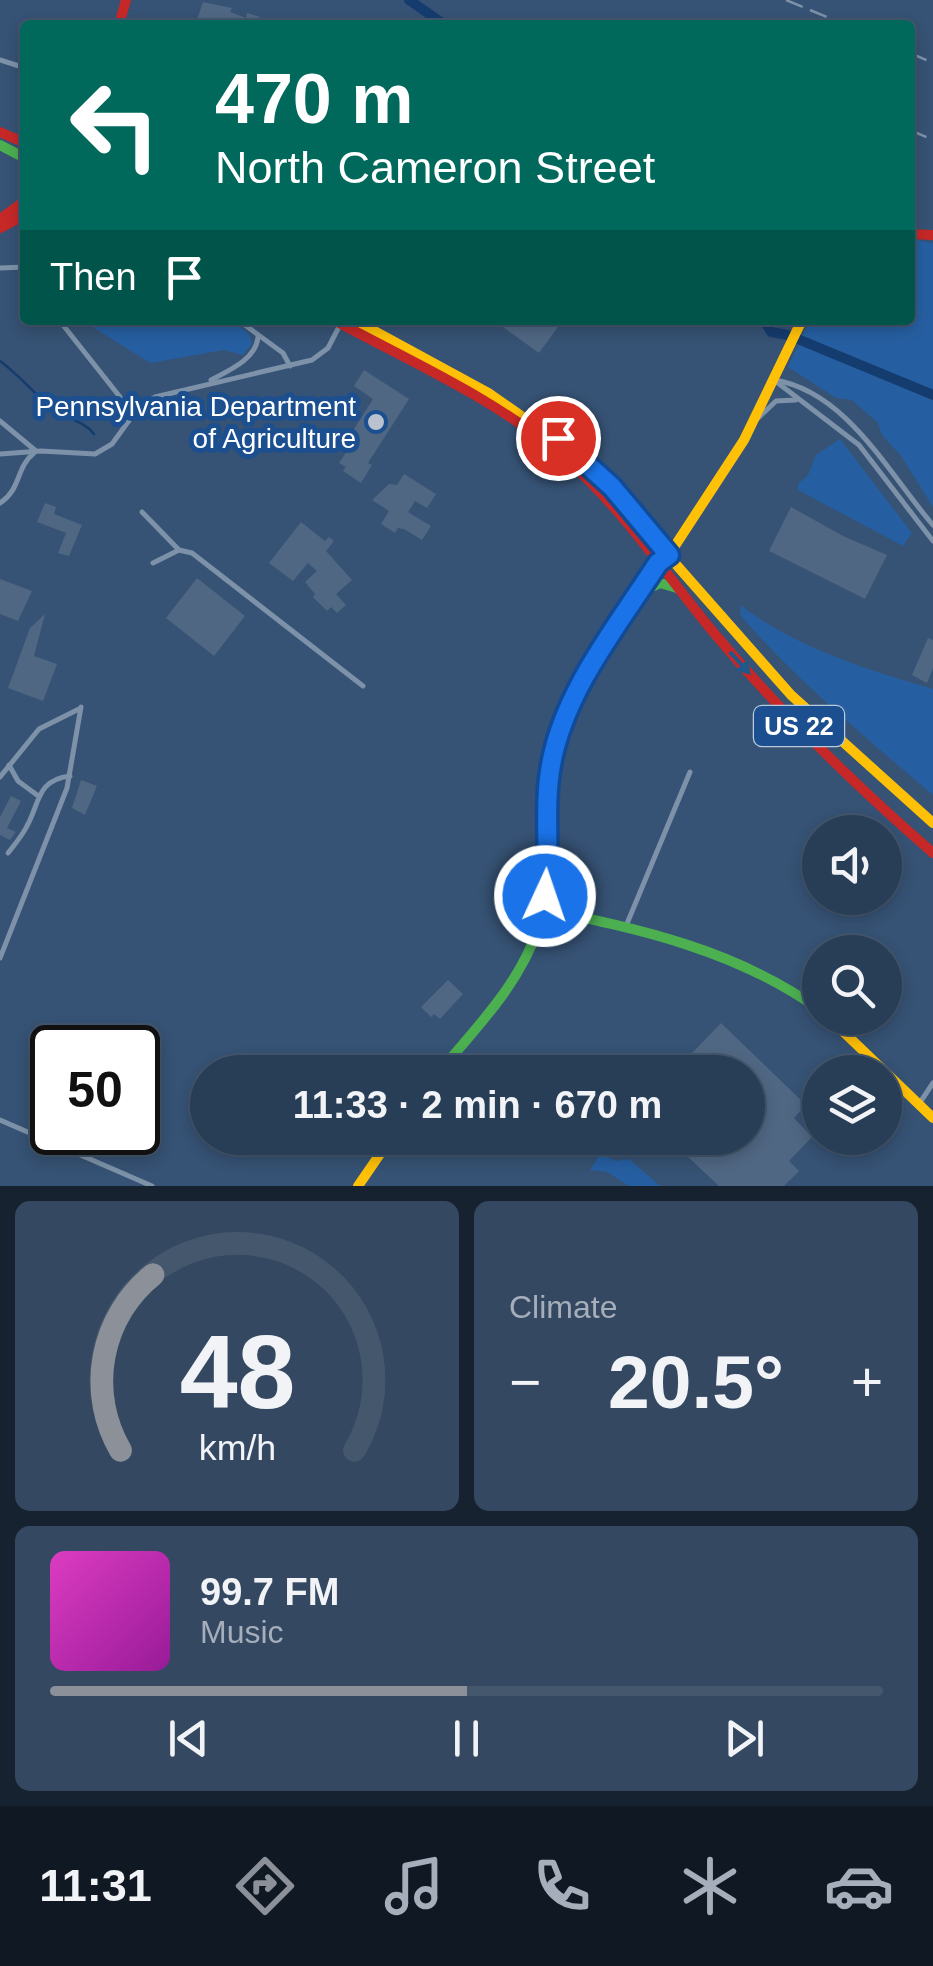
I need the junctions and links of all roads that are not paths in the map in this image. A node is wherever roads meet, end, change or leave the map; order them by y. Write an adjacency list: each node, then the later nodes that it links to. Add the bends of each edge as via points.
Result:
1 (63, 325): 12 (street)
2 (244, 325): 7 (street)
3 (341, 325): 8 (street, via 320,355)
4 (351, 325): 24 (main road, US 22, via 544,441 588,480)
5 (352, 325): 22 (main road, US 22, via 558,438 612,487)
6 (800, 325): 9 (main road)
7 (258, 337): 8 (street); 10 (street, via 246,358)
8 (290, 366): 10 (street)
9 (774, 380): 11 (street); 14 (main road); 19 (street, via 813,397 856,429)
10 (204, 383): 12 (street, via 155,397)
11 (798, 400): 14 (street, via 776,401); 20 (street, via 859,445)
12 (130, 419): 15 (street, via 112,444 92,455)
13 (0, 421): 15 (street)
14 (754, 423): 22 (main road)
15 (36, 451): 16 (street); 17 (street)
16 (0, 454)
17 (0, 503)
18 (142, 512): 21 (street)
19 (933, 526)
20 (933, 540)
21 (178, 550): 23 (street); 27 (street, via 192,553)
22 (669, 555): 24 (main road); 33 (main road, US 22, via 791,695)
23 (153, 563)
24 (658, 563): 25 (main road, US 22); 26 (main road)
25 (677, 588): 26 (main road, via 660,583); 35 (main road, US 22, one-way to 35, via 798,724)
26 (640, 593): 36 (main road, via 557,740 548,788)
27 (363, 686)
28 (9, 764): 30 (street, via 39,729 81,707); 31 (street); 32 (street)
29 (690, 772): 37 (street)
30 (70, 776): 32 (street, via 55,778); 38 (street)
31 (0, 777)
32 (37, 795): 34 (street)
33 (933, 822)
34 (8, 853)
35 (933, 853)
36 (543, 909): 37 (main road); 41 (main road, via 510,986)
37 (626, 926): 39 (main road, via 726,953)
38 (0, 958)
39 (802, 997)
40 (847, 1035): 43 (main road)
41 (453, 1055)
42 (933, 1083): 43 (street)
43 (919, 1104): 44 (main road)
44 (933, 1118)
45 (0, 1120): 47 (street)
46 (379, 1155): 48 (main road)
47 (152, 1186)
48 (358, 1186)

